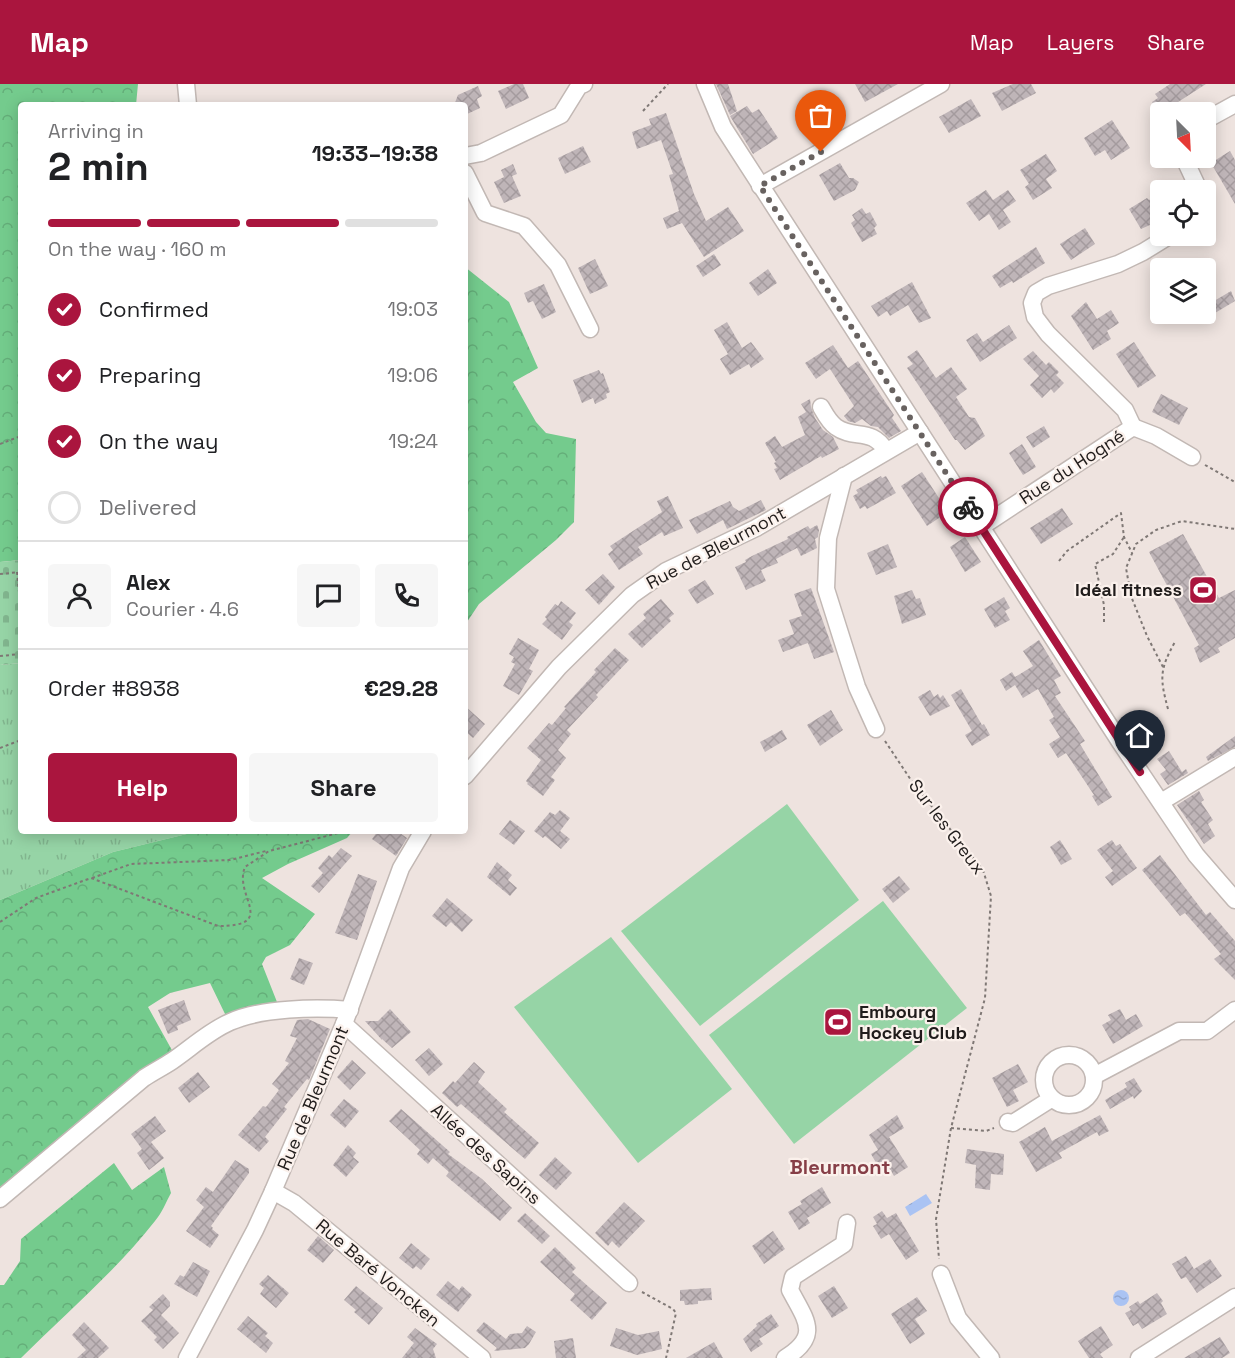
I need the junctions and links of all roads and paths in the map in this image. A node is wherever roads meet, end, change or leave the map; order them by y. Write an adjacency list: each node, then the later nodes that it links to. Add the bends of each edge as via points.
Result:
1 (186, 84): 6 (street)
2 (584, 84): 10 (street, via 561,115)
3 (668, 84): 8 (path)
4 (705, 84): 12 (street, via 723,127)
5 (941, 84): 12 (street)
6 (188, 102)
7 (1235, 104): 9 (street)
8 (643, 111)
9 (1216, 114)
10 (468, 155)
11 (468, 179): 14 (street, via 485,213 524,226 558,265)
12 (760, 186): 17 (street)
13 (1153, 246): 16 (street, Rue du Hogné, via 1118,264 1048,286 1036,293 1032,303 1035,317 1048,334 1125,410)
14 (590, 329)
15 (821, 407): 20 (street, via 837,428 870,436 881,442)
16 (1134, 427): 21 (street, Rue du Hogné); 24 (street, Rue du Hogné)
17 (920, 432): 20 (street, Rue de Bleurmont); 24 (street)
18 (18, 437): 19 (path)
19 (0, 444)
20 (886, 451): 22 (street, Rue de Bleurmont)
21 (1192, 457): 23 (path)
22 (844, 477): 38 (street, via 828,538 826,588 857,687); 42 (street, Rue de Bleurmont, via 756,528 666,571 632,595 559,667)
23 (1235, 482)
24 (981, 527): 43 (street)
25 (1235, 529): 27 (path, via 1182,521 1156,530 1136,544)
26 (1124, 537): 27 (path); 28 (path, via 1120,513 1066,551); 32 (path, via 1113,554 1095,564)
27 (1132, 553): 36 (path, via 1126,568 1131,596)
28 (1059, 561)
29 (17, 572): 30 (path); 31 (path)
30 (0, 574)
31 (18, 582)
32 (1104, 622)
33 (1175, 642): 36 (path)
34 (18, 654): 35 (path)
35 (0, 656)
36 (1163, 667): 37 (path, via 1161,681)
37 (1168, 710)
38 (876, 729): 55 (path, Sur les Greux, via 913,783 983,870 991,896 985,998)
39 (18, 741): 40 (path)
40 (0, 748)
41 (1235, 757): 43 (street)
42 (468, 773)
43 (1161, 802): 48 (street, via 1196,855)
44 (334, 834): 46 (path)
45 (421, 834): 51 (street, Rue de Bleurmont, via 401,868)
46 (269, 851): 47 (path, via 230,860 130,864); 47 (path, via 245,867 244,892 251,914 237,926 218,926)
47 (91, 878): 49 (path, via 36,898)
48 (1235, 900)
49 (0, 922)
50 (1235, 1010): 52 (street, via 1207,1031 1179,1031)
51 (347, 1017): 56 (street, Rue de Bleurmont); 57 (street, via 324,1008 281,1011 229,1022 144,1078); 60 (street, Allée des Sapins)
52 (1094, 1076): 53 (street, via 1092,1090 1083,1101 1068,1106); 53 (street, via 1088,1063 1080,1058 1059,1057 1048,1067 1043,1080)
53 (1052, 1099): 54 (street)
54 (1008, 1122): 55 (path, via 986,1131)
55 (951, 1128): 59 (path, Sur les Greux, via 936,1219)
56 (273, 1191): 63 (street, Rue de Bleurmont); 64 (street, Rue Baré Voncken, via 294,1203)
57 (0, 1199)
58 (847, 1223): 66 (street, via 843,1244 793,1277 790,1290 807,1321 808,1331 802,1346)
59 (942, 1274): 62 (street, via 958,1318)
60 (628, 1283): 65 (path, via 676,1312)
61 (1235, 1297): 67 (street)
62 (990, 1357)
63 (187, 1358)
64 (482, 1358)
65 (666, 1358)
66 (785, 1358)
67 (1139, 1358)

